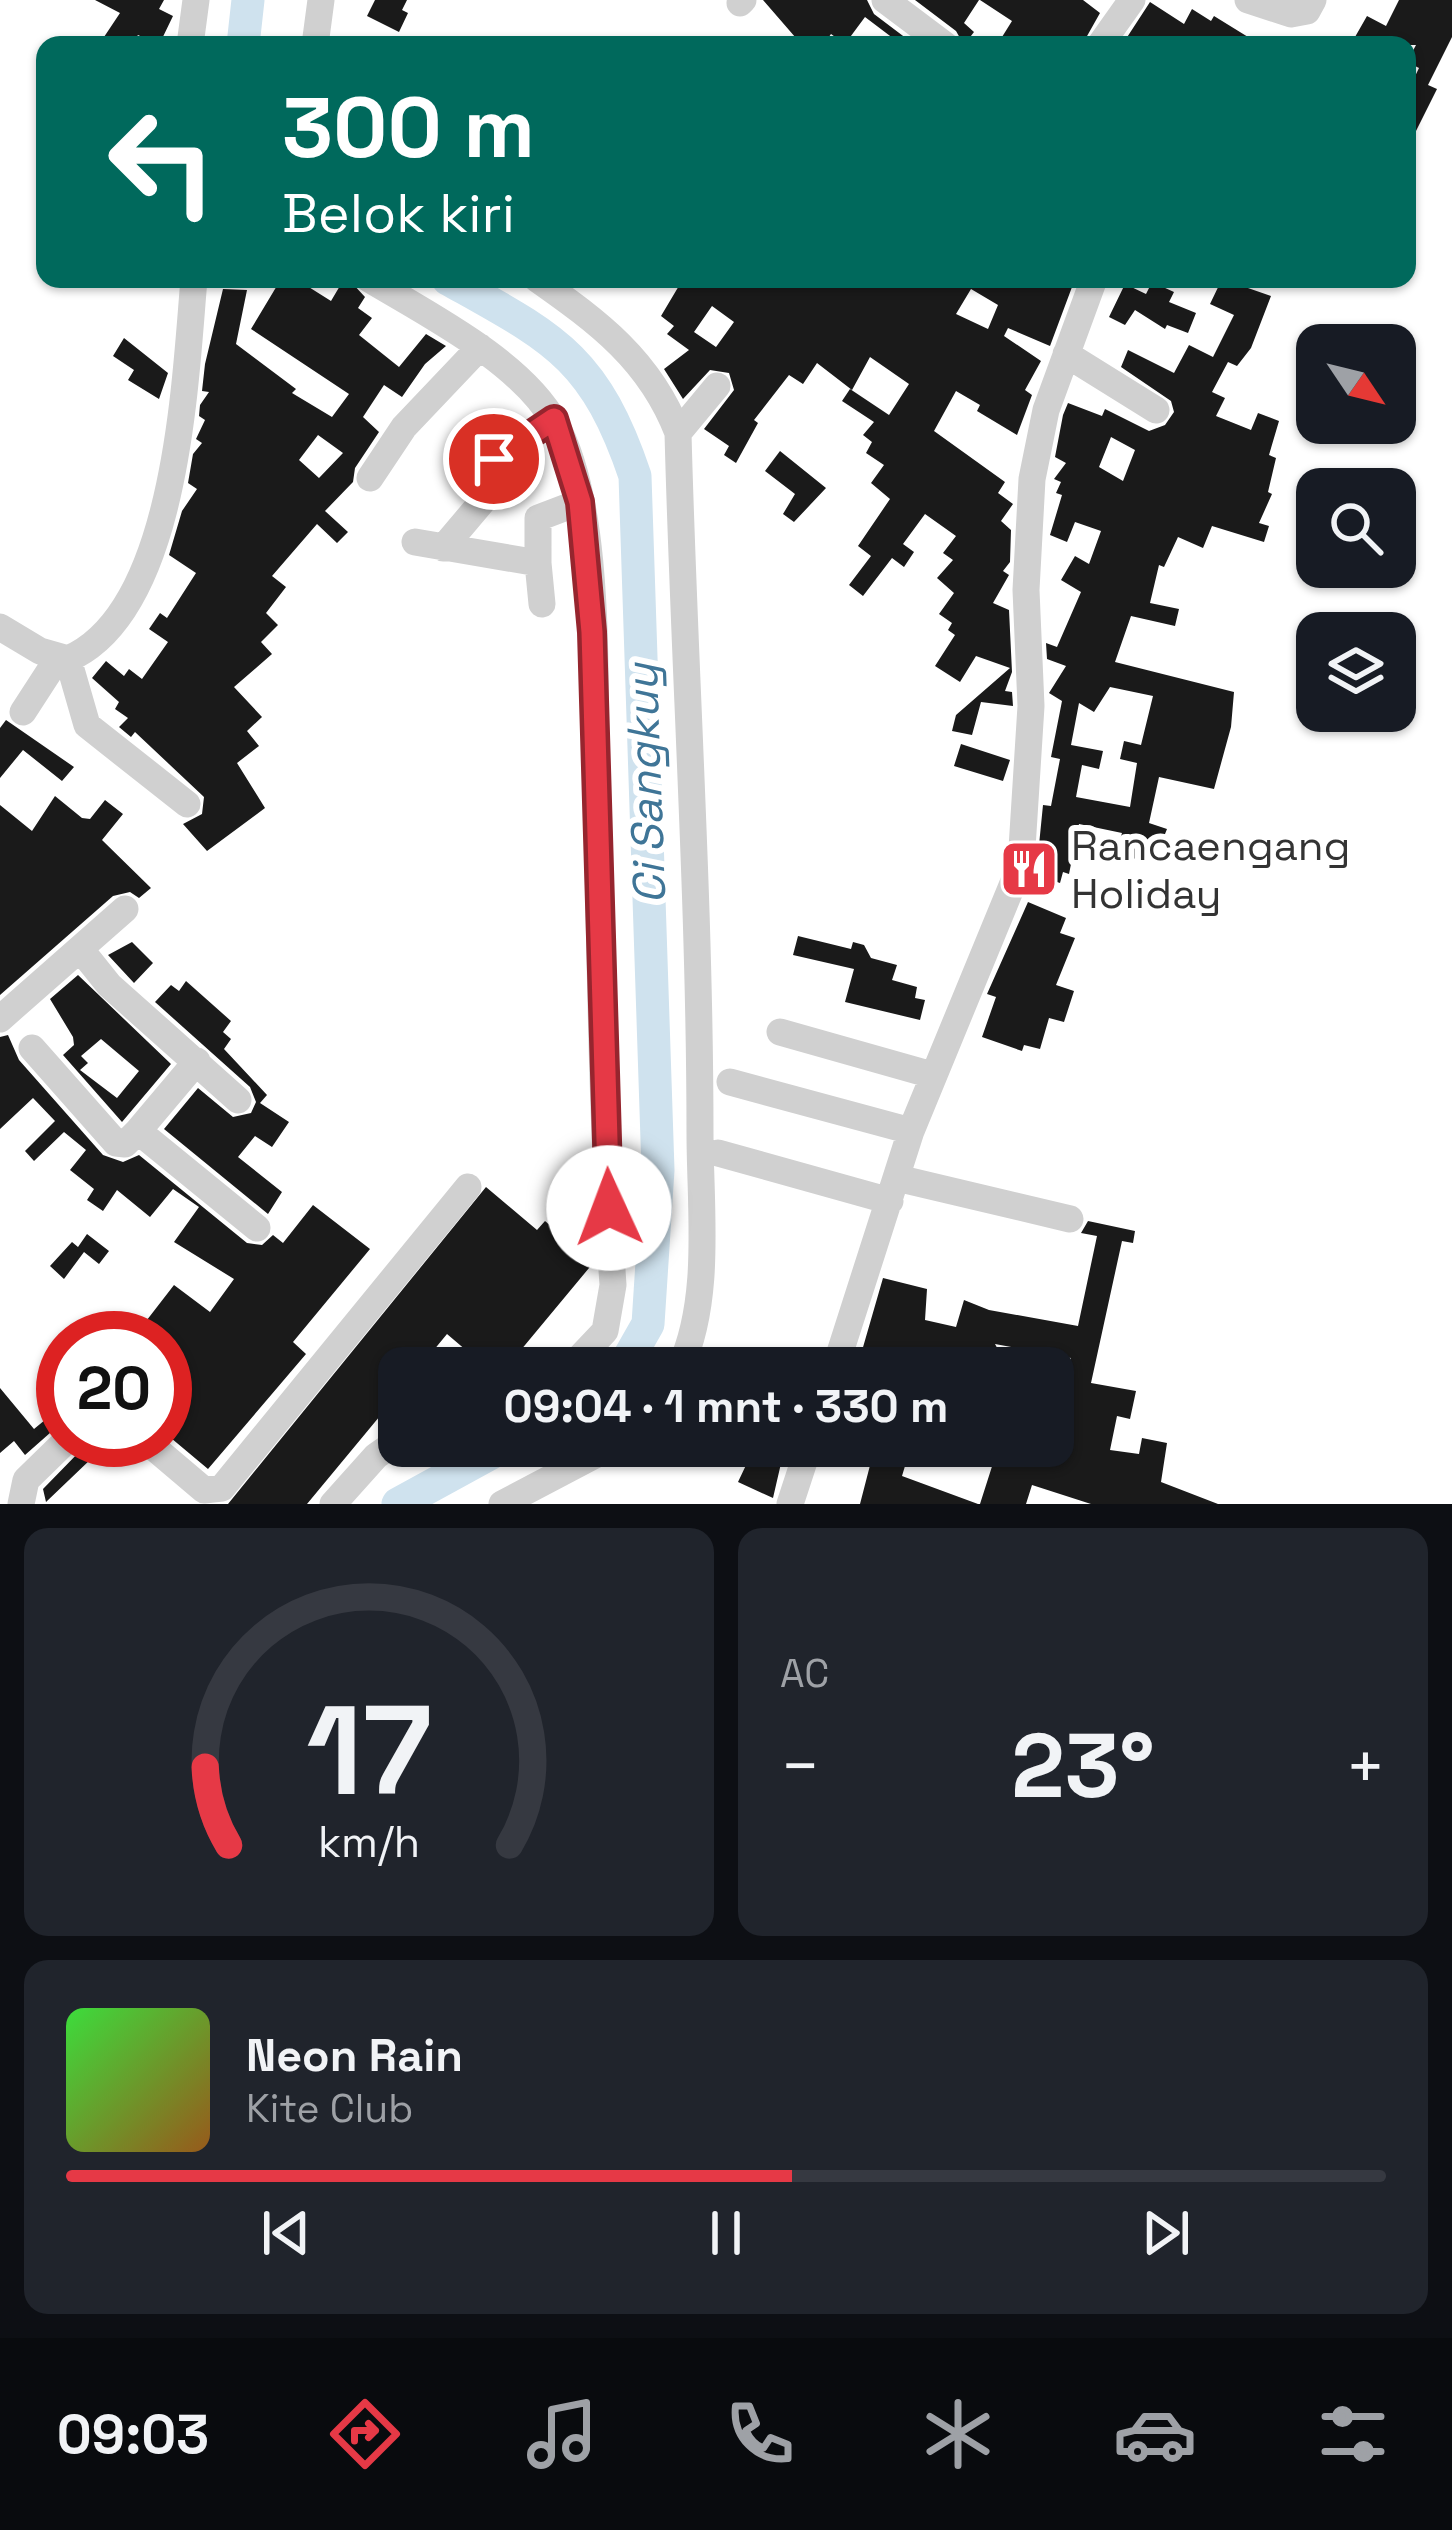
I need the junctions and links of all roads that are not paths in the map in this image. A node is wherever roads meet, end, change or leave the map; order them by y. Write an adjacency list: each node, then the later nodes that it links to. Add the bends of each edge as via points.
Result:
1 (196, 0): 7 (street)
2 (321, 0): 8 (street)
3 (885, 0): 9 (street)
4 (1132, 0): 10 (street)
5 (1247, 0): 6 (street, via 1292,14)
6 (1313, 0)
7 (191, 36)
8 (316, 36)
9 (933, 36)
10 (1106, 36)
11 (193, 288): 26 (street, via 159,523 116,625)
12 (383, 288): 15 (street)
13 (548, 288): 20 (street, via 620,340 664,398)
14 (1091, 288): 16 (street)
15 (480, 347): 19 (street); 21 (street, via 404,428)
16 (1066, 354): 18 (street); 35 (street, via 1032,479 1021,864)
17 (717, 386): 20 (street)
18 (1156, 410)
19 (554, 419): 22 (street); 23 (street, via 489,463 492,490 429,545)
20 (678, 433): 46 (street, via 700,991 700,1271)
21 (370, 478)
22 (580, 502): 23 (street, via 538,518); 45 (street, via 592,632 612,1301)
23 (538, 563): 24 (street)
24 (542, 604)
25 (0, 627): 26 (street)
26 (63, 658): 27 (street); 28 (street, via 86,725)
27 (23, 712)
28 (187, 804)
29 (125, 909): 30 (street)
30 (80, 950): 31 (street); 34 (street)
31 (0, 1018)
32 (780, 1032): 35 (street)
33 (32, 1048): 38 (street, via 116,1143)
34 (196, 1061): 37 (street); 38 (street)
35 (932, 1075): 39 (street)
36 (730, 1082): 39 (street)
37 (238, 1100)
38 (138, 1131): 44 (street)
39 (911, 1131): 42 (street)
40 (718, 1153): 42 (street)
41 (468, 1187): 53 (street, via 222,1488)
42 (893, 1190): 43 (street); 47 (street)
43 (1070, 1219)
44 (257, 1228)
45 (593, 1347)
46 (687, 1347)
47 (842, 1347)
48 (378, 1455): 55 (street)
49 (39, 1467): 54 (street, via 26,1480)
50 (171, 1467): 53 (street)
51 (572, 1467): 56 (street)
52 (802, 1467): 57 (street)
53 (200, 1497)
54 (21, 1504)
55 (333, 1504)
56 (502, 1504)
57 (790, 1504)

